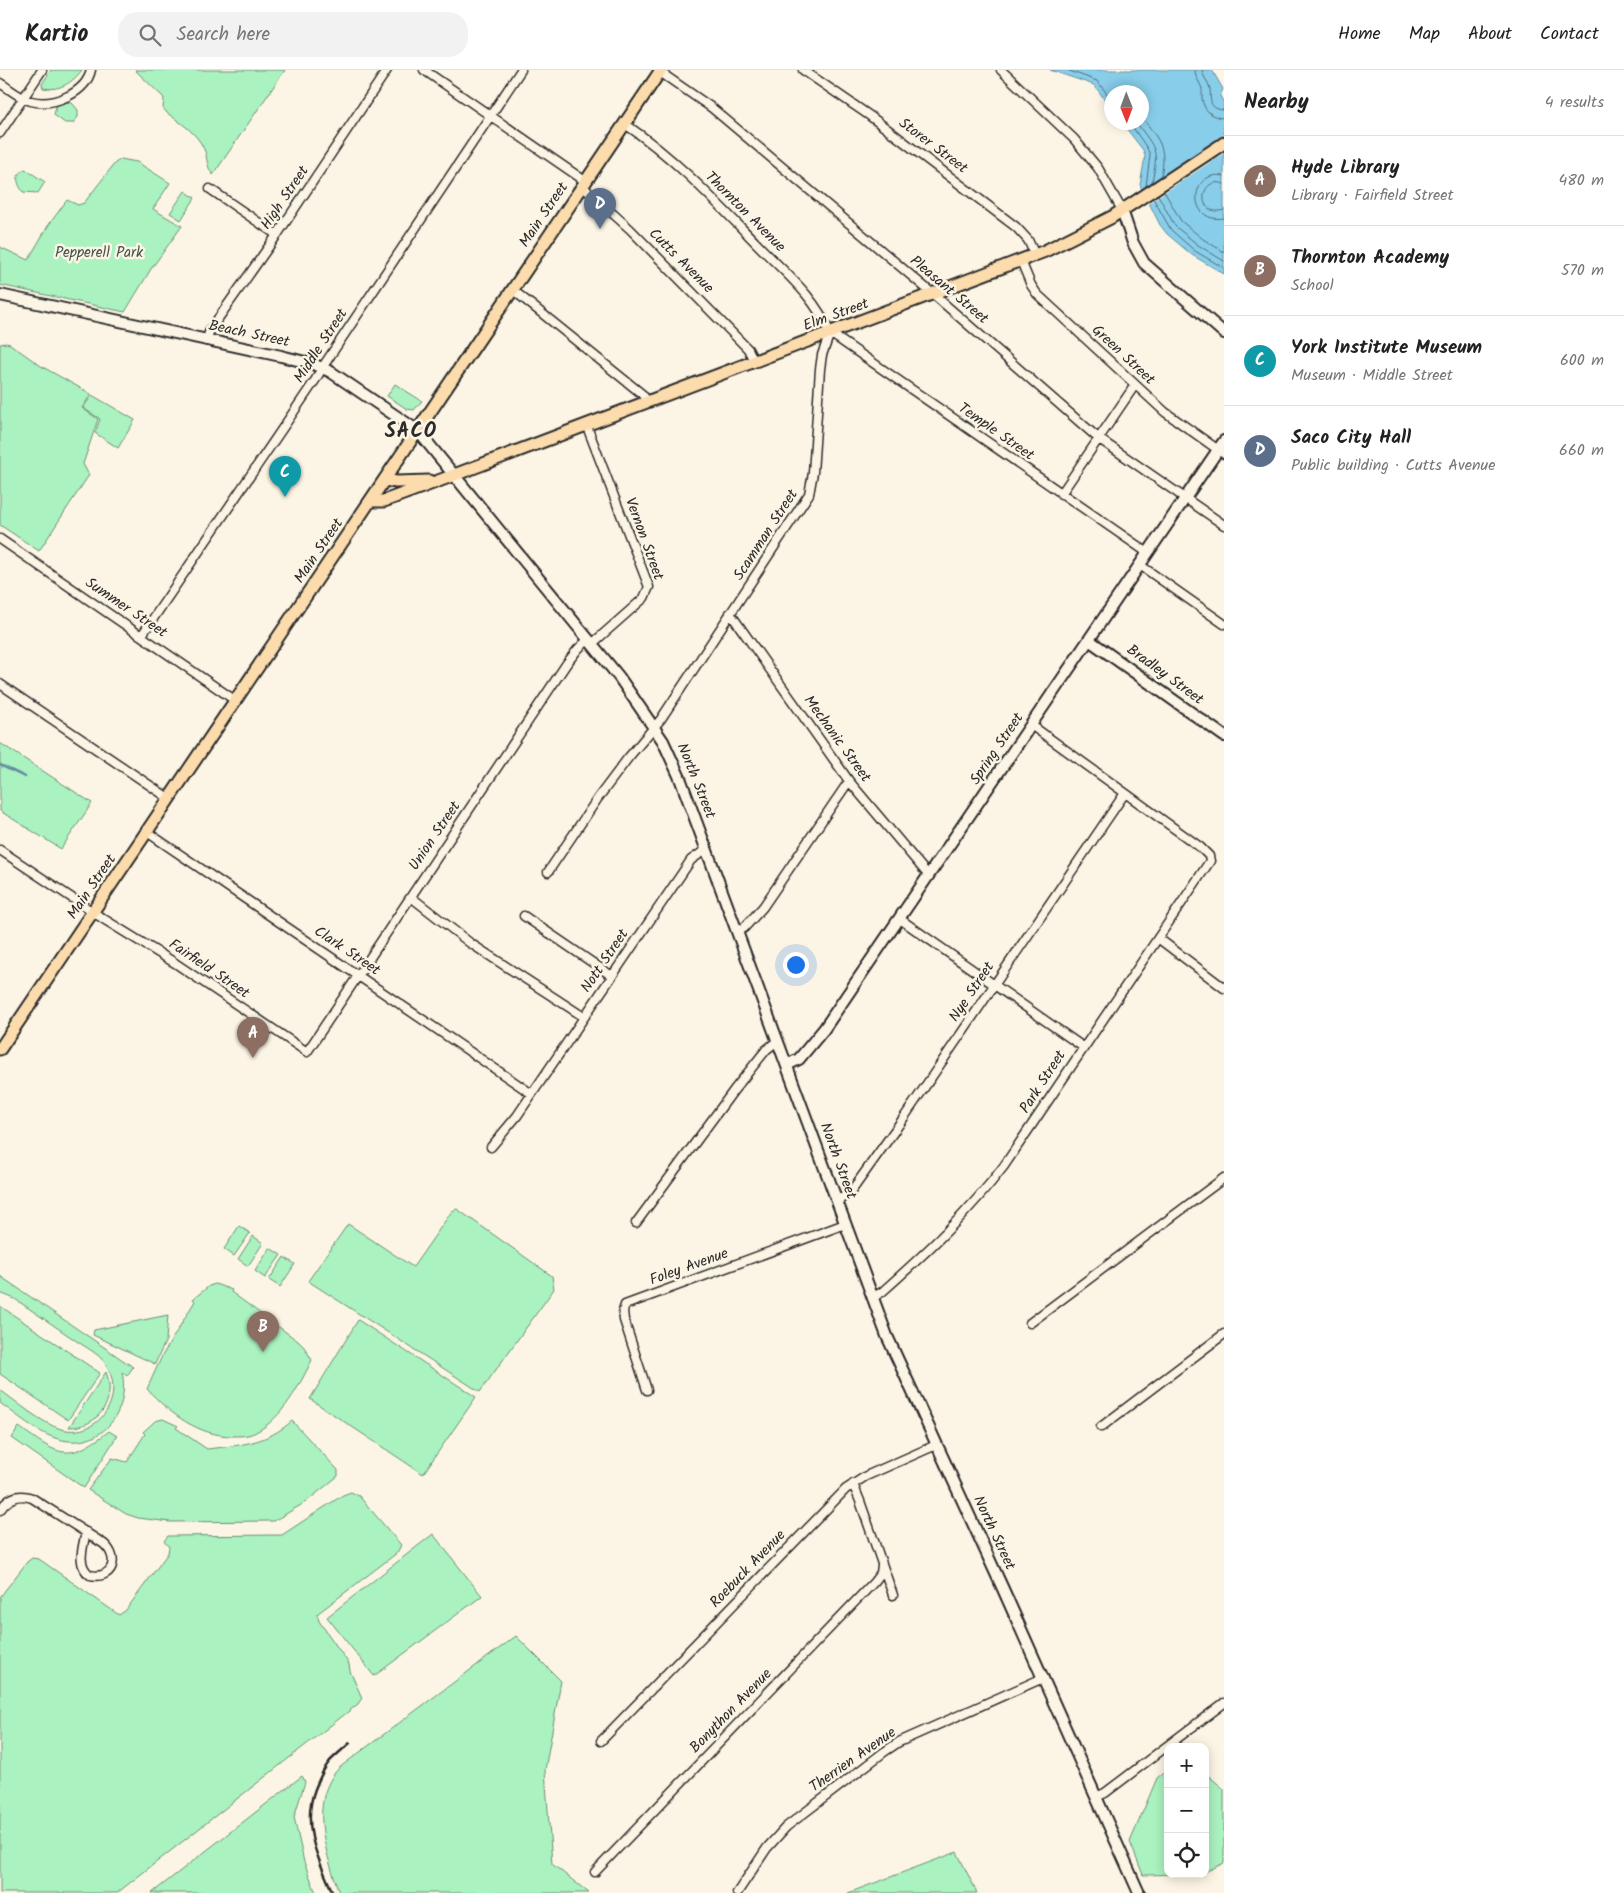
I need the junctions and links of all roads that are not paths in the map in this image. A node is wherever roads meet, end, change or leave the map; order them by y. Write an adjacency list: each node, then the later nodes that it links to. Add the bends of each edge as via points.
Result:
1 (42, 70): 10 (street)
2 (91, 70): 10 (street, via 86,84 58,100 44,102)
3 (387, 70): 18 (street, High Street)
4 (424, 70): 11 (street, Cutts Avenue)
5 (521, 70): 11 (street, Middle Street)
6 (803, 70): 19 (street, Storer Street, via 870,116 1016,227 1028,240)
7 (1001, 70): 17 (street, via 1074,139 1098,168)
8 (661, 71): 12 (main road, Main Street); 22 (street, Pleasant Street, via 712,108)
9 (0, 83): 10 (street)
10 (24, 98): 13 (street)
11 (490, 114): 15 (street, Cutts Avenue); 28 (street, Middle Street)
12 (625, 124): 15 (main road, Main Street); 24 (street, Thornton Avenue, via 682,169 798,285 819,309)
13 (0, 133)
14 (1224, 143): 17 (main road, Elm Street)
15 (583, 184): 21 (main road, Main Street); 27 (street, Cutts Avenue, via 668,266 748,349)
16 (210, 189): 18 (street)
17 (1122, 210): 19 (main road, Elm Street); 25 (main road, via 1144,263)
18 (277, 235): 26 (street, High Street)
19 (1035, 255): 20 (main road, Elm Street)
20 (1021, 261): 22 (main road, Elm Street); 29 (street, Green Street, via 1037,294)
21 (513, 290): 30 (street); 32 (main road, Main Street)
22 (933, 294): 24 (main road, Elm Street); 33 (street, Pleasant Street)
23 (0, 295): 26 (main road, Beach Street)
24 (830, 333): 27 (main road, Elm Street); 38 (street, Temple Street); 45 (street, Scamman Street, via 820,369 809,494)
25 (1224, 334)
26 (206, 340): 28 (main road, Beach Street)
27 (754, 361): 30 (main road, Elm Street)
28 (322, 368): 32 (main road, Beach Street); 47 (street, Middle Street)
29 (1135, 385): 33 (street); 34 (street, Green Street, via 1165,412)
30 (647, 401): 31 (main road, Elm Street)
31 (586, 424): 35 (main road, Elm Street); 49 (street, Vernon Street, via 649,587 644,598)
32 (418, 431): 35 (main road, Beach Street); 36 (main road, Main Street)
33 (1098, 438): 38 (street); 39 (street, Pleasant Street)
34 (1222, 449): 39 (main road, Spring Street)
35 (454, 475): 37 (main road, Elm Street); 49 (main road, North Street)
36 (385, 480): 37 (main road, Elm Street); 40 (main road, Main Street)
37 (441, 480): 40 (main road, Elm Street, via 384,501)
38 (1061, 494): 43 (street, Temple Street)
39 (1184, 499): 41 (street, Pleasant Street); 43 (main road, Spring Street)
40 (371, 501): 51 (main road, Main Street)
41 (1224, 525)
42 (0, 539): 47 (street, Summer Street)
43 (1148, 553): 44 (main road, Spring Street)
44 (1140, 564): 46 (street); 48 (main road, Spring Street)
45 (730, 614): 53 (street, Scamman Street); 55 (street, Mechanic Street)
46 (1224, 624)
47 (142, 636): 51 (street, Summer Street)
48 (1090, 640): 52 (main road, Spring Street); 54 (main road, Bradley Street)
49 (591, 641): 53 (main road, North Street); 63 (street, Union Street, via 578,649 567,664)
50 (0, 684): 57 (street)
51 (236, 701): 57 (main road, Main Street)
52 (1031, 725): 56 (street); 62 (main road, Spring Street)
53 (655, 727): 60 (main road, North Street, via 675,765); 61 (street, Scamman Street, via 628,758)
54 (1224, 736)
55 (849, 781): 62 (street, Mechanic Street); 67 (street, via 767,902)
56 (1124, 793): 68 (street, Park Street, via 1200,847 1210,859); 71 (street, Nye Street)
57 (170, 799): 58 (main road, Main Street)
58 (147, 832): 64 (main road, Main Street); 69 (street, Clark Street)
59 (0, 850): 64 (street, Fairfield Street)
60 (707, 850): 67 (main road, North Street); 70 (street, Nott Street, via 691,860)
61 (548, 872)
62 (929, 876): 66 (main road, Spring Street)
63 (411, 898): 69 (street, Union Street); 73 (street, via 470,942)
64 (93, 912): 76 (main road, Main Street); 77 (street, Fairfield Street)
65 (524, 916): 70 (street)
66 (900, 919): 71 (street); 78 (main road, Spring Street, via 816,1040 799,1059)
67 (738, 932): 74 (main road, North Street)
68 (1158, 938): 72 (street); 75 (street, Park Street)
69 (358, 976): 77 (street, Union Street); 79 (street, Clark Street)
70 (612, 976): 73 (street, Nott Street)
71 (993, 985): 75 (street); 82 (street, Nye Street, via 906,1116 856,1185)
72 (1224, 988)
73 (584, 1017): 79 (street, Nott Street)
74 (778, 1041): 78 (main road, North Street); 83 (street, via 766,1050 734,1090)
75 (1082, 1047): 85 (street, Park Street, via 983,1193 939,1239)
76 (0, 1049)
77 (307, 1052)
78 (786, 1066): 82 (main road, North Street)
79 (532, 1094): 80 (street, Nott Street)
80 (491, 1147)
81 (1224, 1178): 86 (street)
82 (837, 1202): 84 (main road, North Street)
83 (636, 1223)
84 (845, 1224): 85 (main road, North Street); 88 (street, Foley Avenue, via 625,1305 624,1320)
85 (872, 1298): 90 (main road, North Street)
86 (1030, 1323)
87 (1224, 1334): 89 (street)
88 (647, 1390)
89 (1101, 1427)
90 (936, 1445): 91 (street, Roebuck Avenue); 96 (main road, North Street)
91 (853, 1484): 94 (street); 98 (street, Roebuck Avenue)
92 (0, 1510): 93 (street, via 14,1496 28,1496)
93 (86, 1532): 93 (street, via 83,1567 90,1575 103,1575 112,1566 113,1556 107,1546)
94 (882, 1565): 95 (street); 100 (street, Bonython Avenue, via 878,1578)
95 (892, 1594)
96 (1043, 1678): 99 (main road, North Street); 101 (street, Therrien Avenue, via 899,1742 884,1752 786,1827)
97 (1224, 1704): 99 (street)
98 (601, 1742)
99 (1096, 1797): 102 (main road, North Street)
100 (595, 1872)
101 (737, 1893)
102 (1138, 1893)

